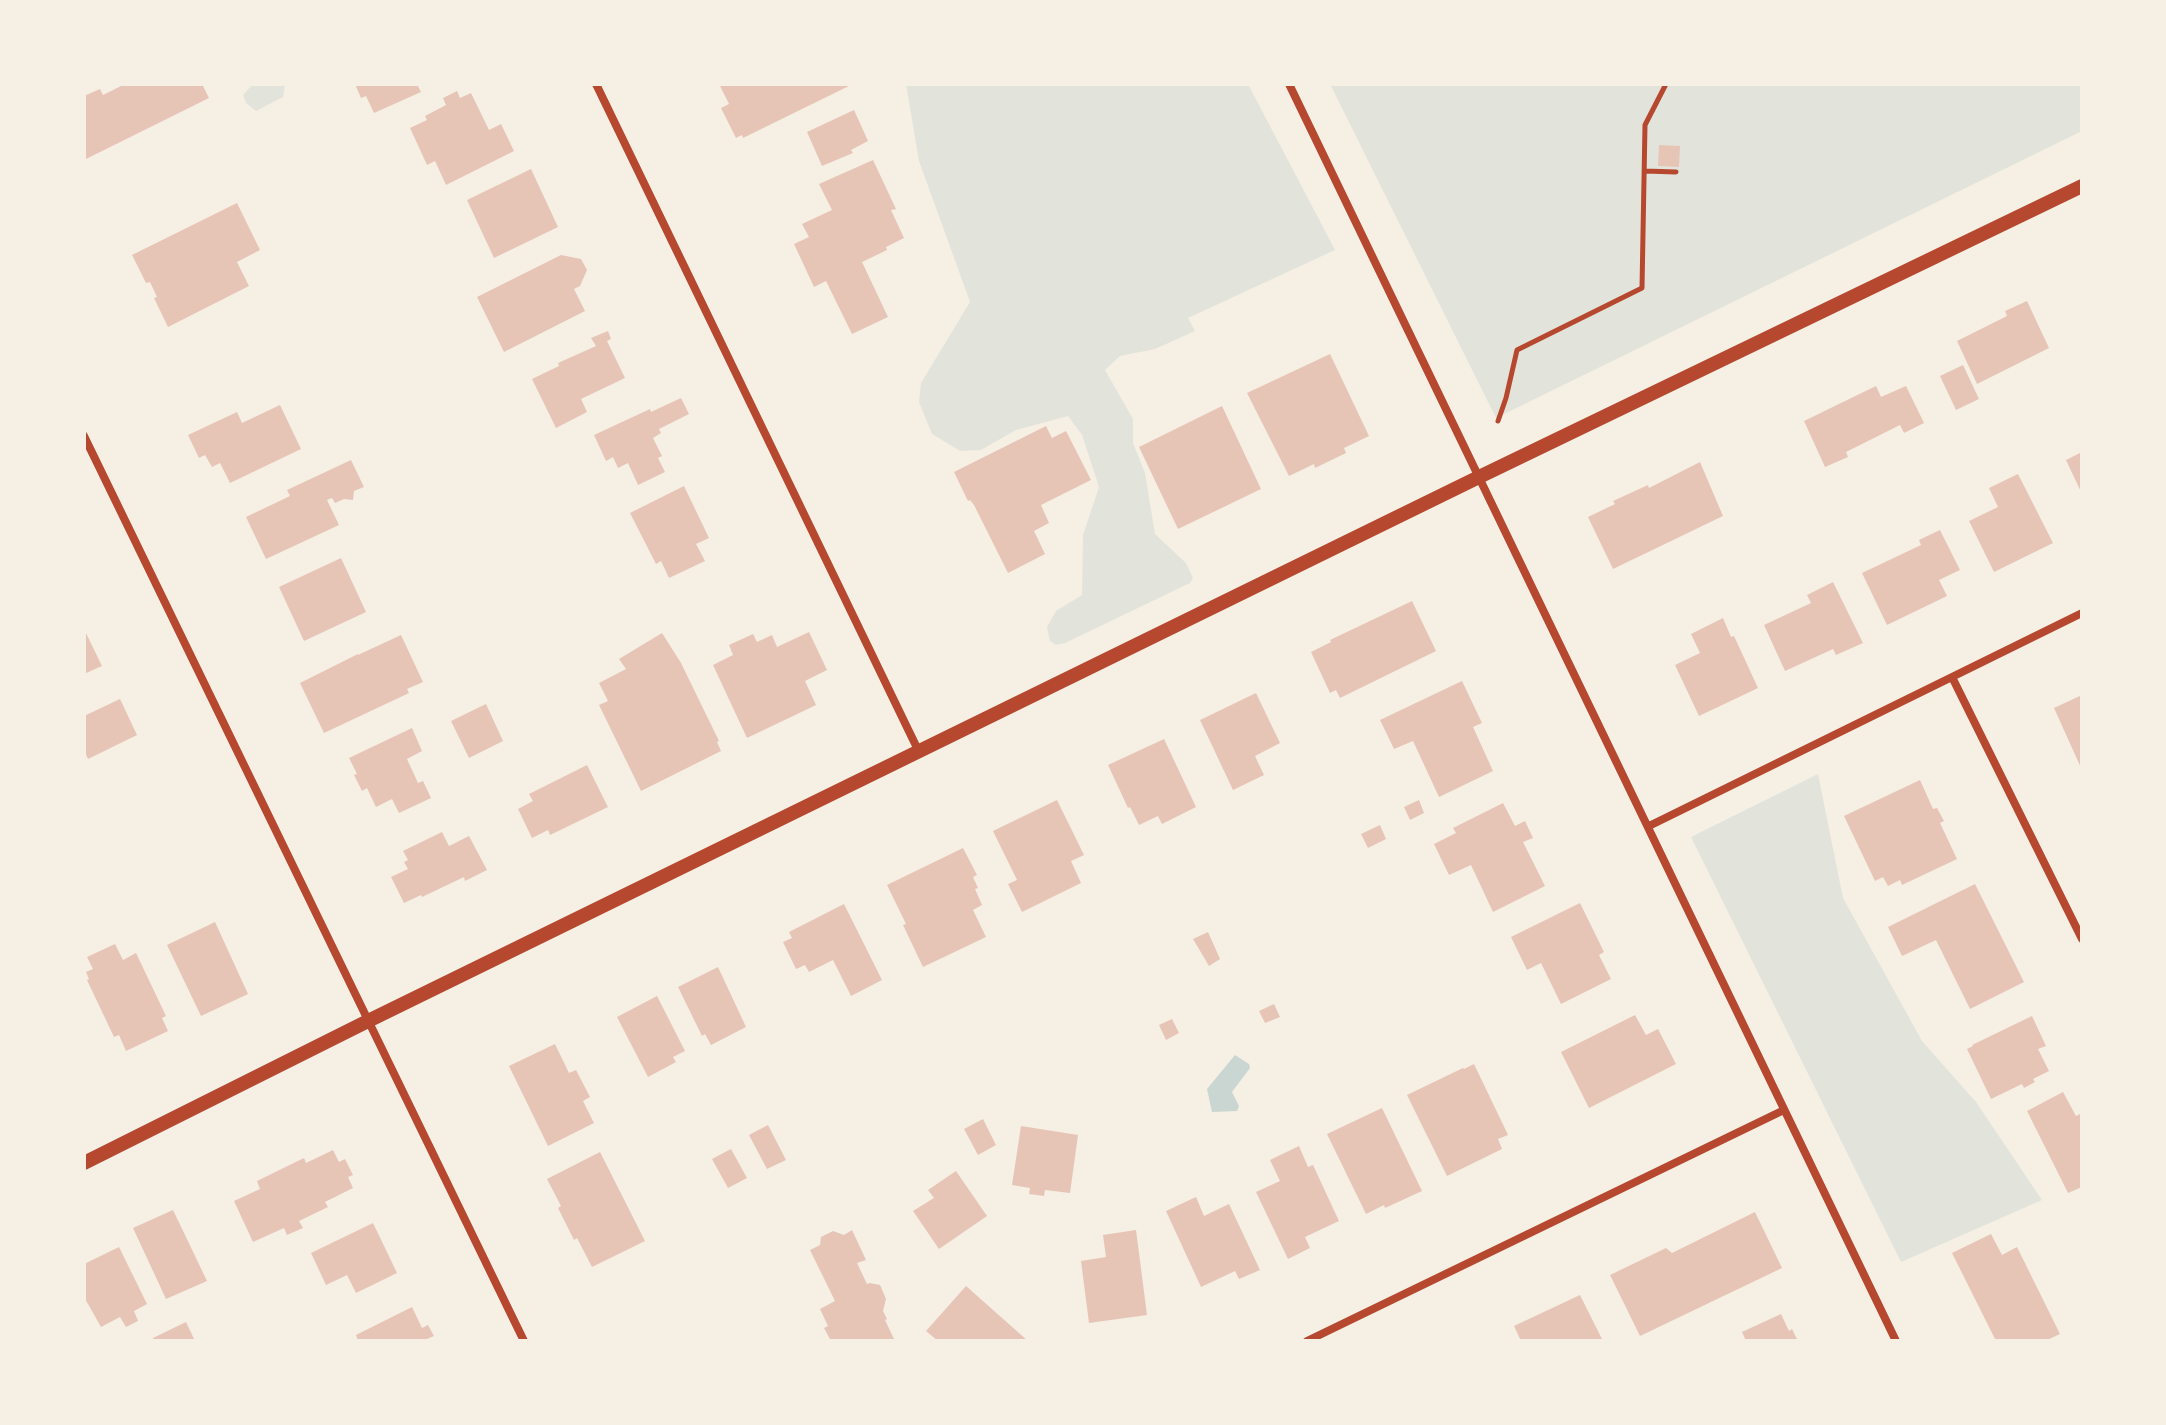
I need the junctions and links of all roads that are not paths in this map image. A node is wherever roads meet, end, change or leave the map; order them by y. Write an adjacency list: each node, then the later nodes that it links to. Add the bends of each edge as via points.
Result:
1 (596, 84): 8 (street)
2 (1289, 84): 5 (street)
3 (2082, 186): 5 (street)
4 (84, 436): 11 (street)
5 (1479, 477): 8 (street); 9 (street)
6 (2082, 613): 7 (street)
7 (1952, 677): 9 (street); 10 (street)
8 (919, 752): 11 (street)
9 (1649, 826): 12 (street)
10 (2082, 939)
11 (368, 1021): 13 (street); 14 (street)
12 (1784, 1110): 15 (street); 16 (street)
13 (84, 1163)
14 (524, 1341)
15 (1307, 1341)
16 (1896, 1341)

